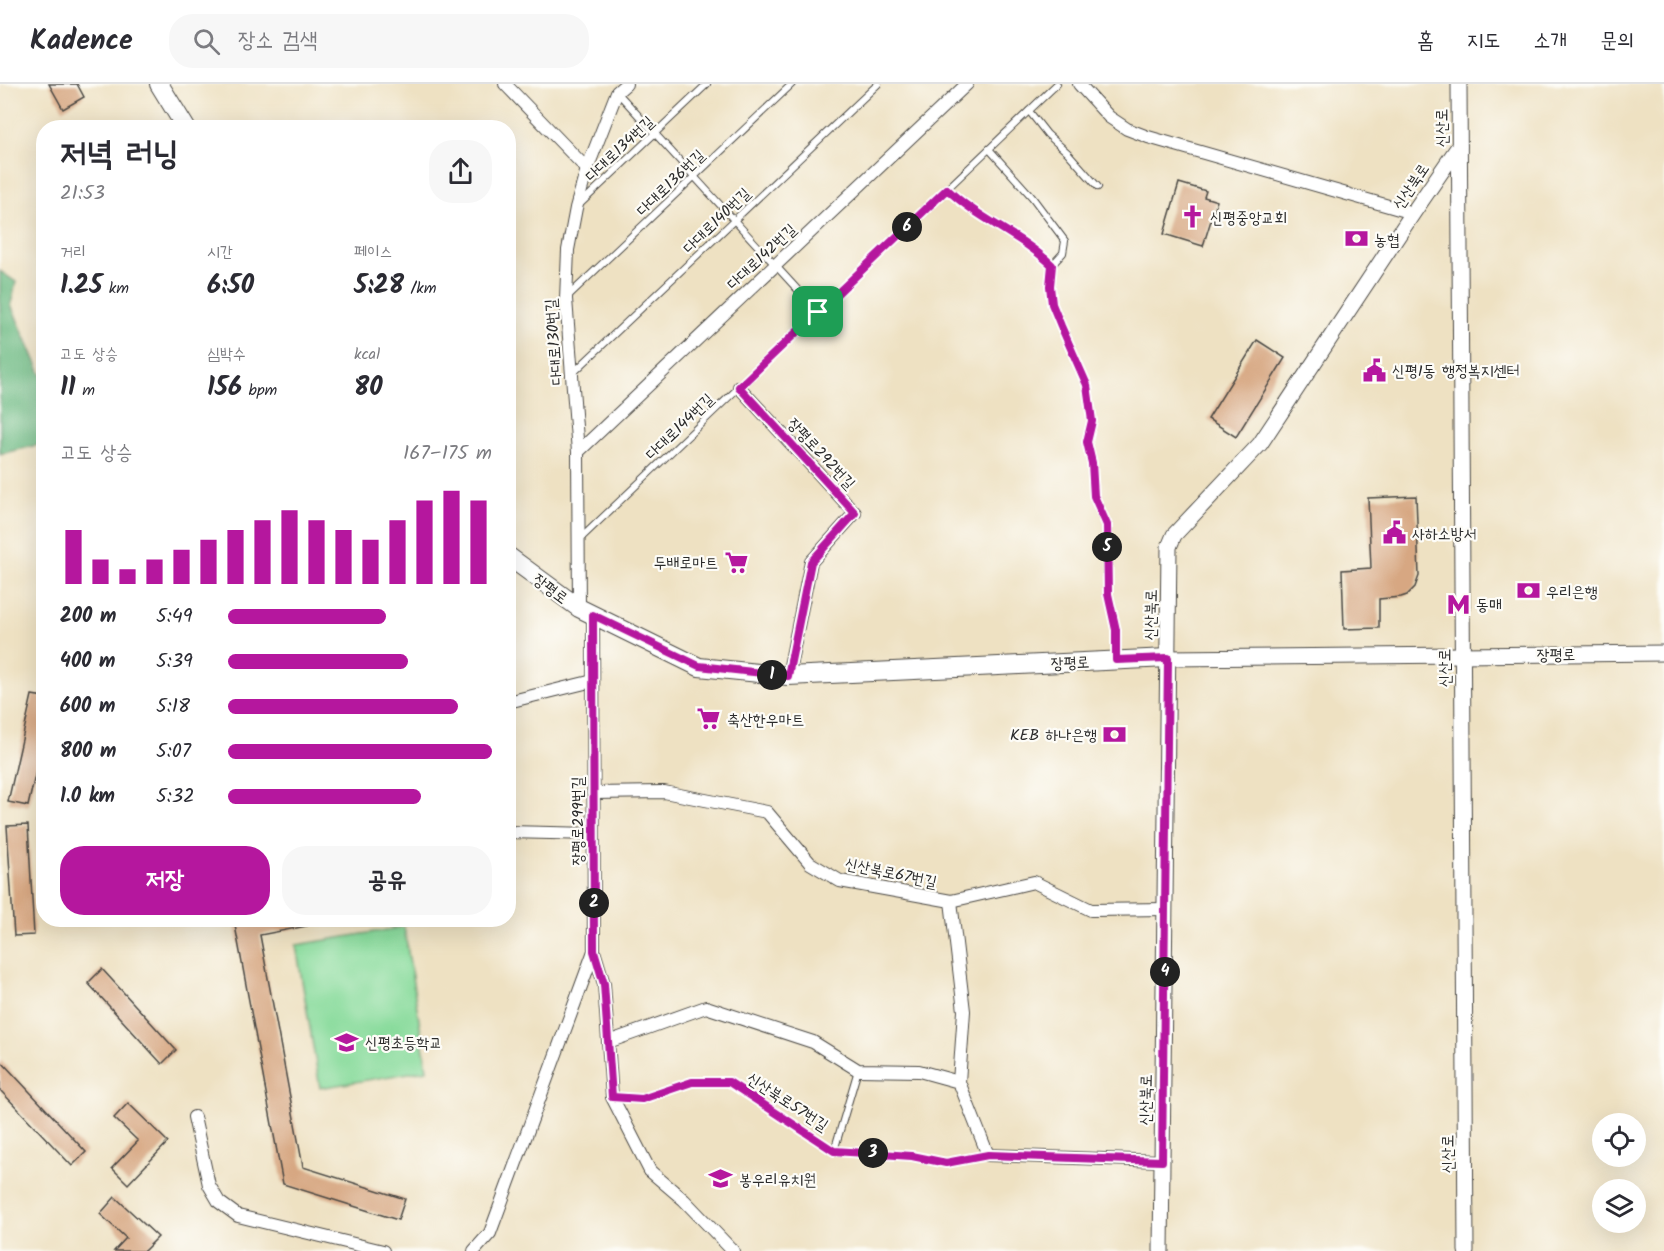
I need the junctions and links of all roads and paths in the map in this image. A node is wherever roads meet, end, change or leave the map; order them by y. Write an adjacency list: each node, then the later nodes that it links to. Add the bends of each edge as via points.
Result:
1 (159, 84): 12 (main road)
2 (505, 84): 16 (street)
3 (707, 84): 13 (lane, 다대로134번길)
4 (792, 84): 17 (lane, 다대로136번길)
5 (878, 84): 22 (lane, 다대로140번길)
6 (967, 84): 23 (street, 다대로142번길)
7 (1058, 84): 11 (lane, 다대로144번길)
8 (1079, 84): 21 (street, via 1109,117 1127,129)
9 (1459, 84): 14 (street, 신산로)
10 (618, 87): 13 (lane); 16 (street, 다대로130번길)
11 (1029, 111): 15 (lane, 다대로144번길); 18 (lane)
12 (181, 120)
13 (655, 133): 17 (lane); 20 (lane, 다대로134번길)
14 (1459, 146): 21 (street, 신산북로); 34 (street, 신산로)
15 (989, 149): 19 (lane, 다대로144번길); 24 (lane, via 1032,196 1065,241 1063,253)
16 (587, 169): 20 (street, 다대로130번길)
17 (694, 177): 22 (lane); 25 (lane, 다대로136번길)
18 (1098, 187)
19 (947, 189): 24 (lane, via 961,203 1012,234); 26 (lane, 다대로144번길)
20 (576, 208): 25 (street, 다대로130번길, via 568,250)
21 (1413, 213): 35 (street, 신산북로, via 1260,444 1174,536 1169,547)
22 (735, 220): 23 (lane); 27 (lane, 다대로140번길)
23 (775, 265): 26 (lane); 29 (street, 다대로142번길)
24 (1052, 265): 36 (lane, via 1052,304 1087,385 1092,421 1087,442 1094,496 1107,525 1108,594 1116,630)
25 (566, 299): 27 (street, 다대로130번길)
26 (818, 312): 28 (lane, 다대로144번길)
27 (572, 374): 29 (street, 다대로130번길)
28 (739, 387): 30 (lane, 다대로144번길); 37 (street, 장평로292번길, via 855,513 811,562)
29 (578, 452): 30 (street, 다대로130번길)
30 (579, 539): 32 (street, 다대로130번길)
31 (516, 562): 32 (main road, 장평로)
32 (586, 612): 37 (main road, 장평로, via 699,666); 38 (street, 장평로299번길)
33 (1664, 653): 34 (street, 장평로)
34 (1462, 655): 35 (street, 장평로); 58 (street, 신산로)
35 (1168, 658): 36 (main road, 장평로); 44 (street, 신산북로)
36 (1116, 660): 37 (main road, 장평로)
37 (788, 676)
38 (593, 681): 39 (street); 40 (street, 장평로299번길)
39 (516, 700)
40 (593, 793): 42 (street, 장평로299번길); 43 (street, 신산북로67번길, via 664,792 767,812 810,863 840,881)
41 (516, 832): 42 (street)
42 (594, 834): 45 (street, 장평로299번길)
43 (951, 902): 44 (street, 신산북로67번길, via 1034,882 1091,910); 48 (street, via 964,1011)
44 (1166, 909): 53 (street, 신산북로)
45 (594, 951): 46 (street, 장평로299번길, via 604,984); 55 (street, via 490,1233)
46 (608, 1042): 47 (street, via 706,1007 813,1042); 49 (street, 장평로299번길)
47 (858, 1070): 48 (street, via 919,1071); 51 (lane)
48 (959, 1082): 52 (street)
49 (612, 1097): 51 (lane, 신산북로57번길, via 642,1099 692,1082 729,1082); 56 (street, via 650,1171)
50 (194, 1117): 54 (street, via 209,1185 219,1202 238,1216)
51 (834, 1151): 52 (lane, 신산북로57번길, via 912,1156 946,1163)
52 (988, 1155): 53 (street, 신산북로57번길)
53 (1162, 1161): 57 (street, 신산북로)
54 (382, 1251)
55 (474, 1251)
56 (733, 1251)
57 (1161, 1251)
58 (1466, 1251)

